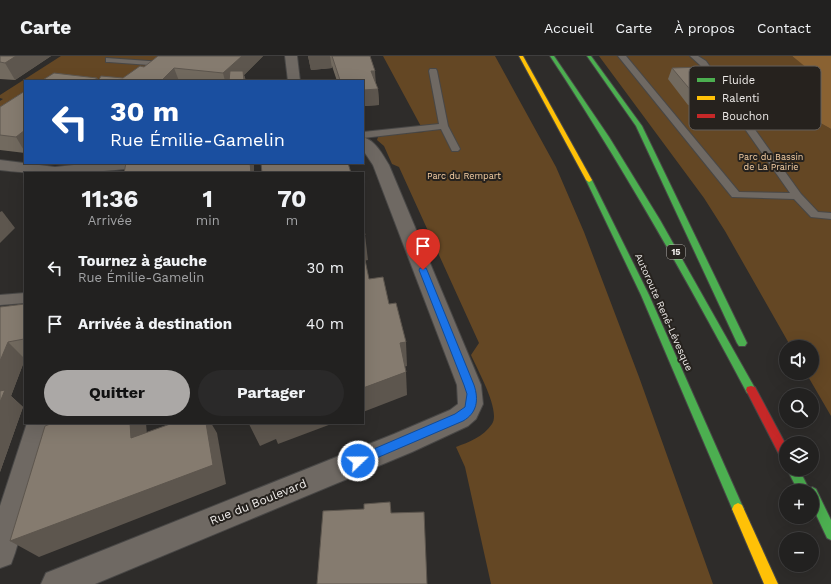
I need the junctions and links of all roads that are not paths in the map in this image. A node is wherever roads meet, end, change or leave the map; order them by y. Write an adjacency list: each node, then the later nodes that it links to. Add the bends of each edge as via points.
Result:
1 (174, 56): 11 (street)
2 (291, 56): 15 (street)
3 (521, 56): 39 (highway, Autoroute René-Lévesque, via 572,145 662,331)
4 (552, 56): 32 (highway, 15, via 613,146 680,260)
5 (589, 56): 28 (highway, via 639,126)
6 (622, 56): 24 (lane, via 736,195)
7 (694, 56): 10 (lane)
8 (710, 56): 10 (lane)
9 (109, 60): 11 (lane)
10 (702, 63): 12 (lane)
11 (163, 64): 14 (street)
12 (704, 66)
13 (433, 71): 16 (lane)
14 (146, 77)
15 (294, 80)
16 (444, 126): 18 (lane); 20 (lane)
17 (750, 130): 24 (lane)
18 (364, 135)
19 (364, 143): 38 (street, Rue du Boulevard, via 372,150 381,165 469,385 472,394 470,409 459,418 395,446)
20 (455, 149)
21 (0, 166): 22 (street)
22 (28, 166): 23 (street, via 55,172)
23 (125, 167)
24 (797, 196): 25 (lane, via 815,215)
25 (831, 216)
26 (24, 298): 27 (lane)
27 (0, 300)
28 (744, 349)
29 (778, 421): 31 (highway)
30 (40, 424): 37 (street)
31 (785, 436)
32 (779, 443)
33 (819, 509): 35 (highway)
34 (819, 519): 36 (highway)
35 (831, 534)
36 (831, 542)
37 (0, 553)
38 (57, 584)
39 (771, 584)

